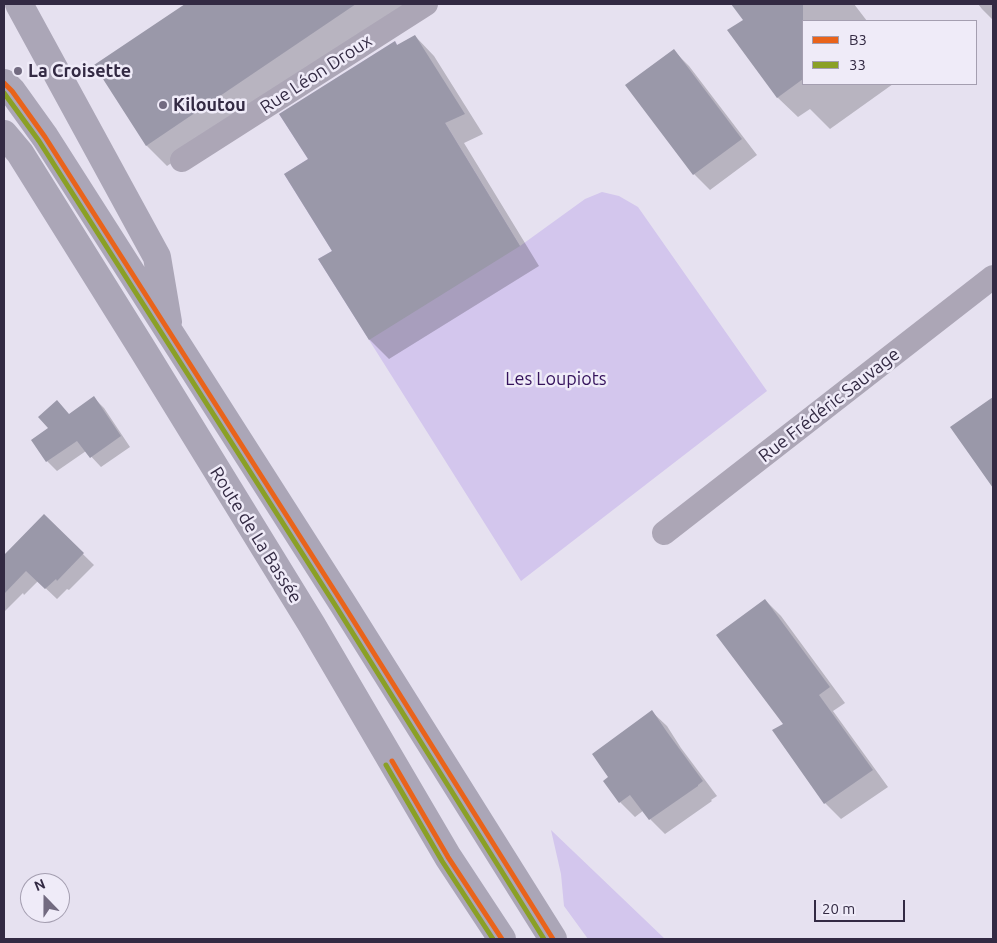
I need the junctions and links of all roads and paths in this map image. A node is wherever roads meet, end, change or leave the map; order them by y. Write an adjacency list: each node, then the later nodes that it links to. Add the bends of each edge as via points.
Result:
1 (19, 4): 7 (main road, via 157,257)
2 (426, 4): 5 (street, Rue Léon Droux)
3 (4, 83): 7 (main road, Route de La Bassée, via 46,137)
4 (4, 134): 9 (main road, Route de La Bassée, via 20,153 133,334 312,624 448,857)
5 (182, 160)
6 (993, 276): 8 (street, Rue Frédéric Sauvage)
7 (170, 334): 10 (main road, Route de La Bassée)
8 (664, 533)
9 (502, 939)
10 (553, 939)

